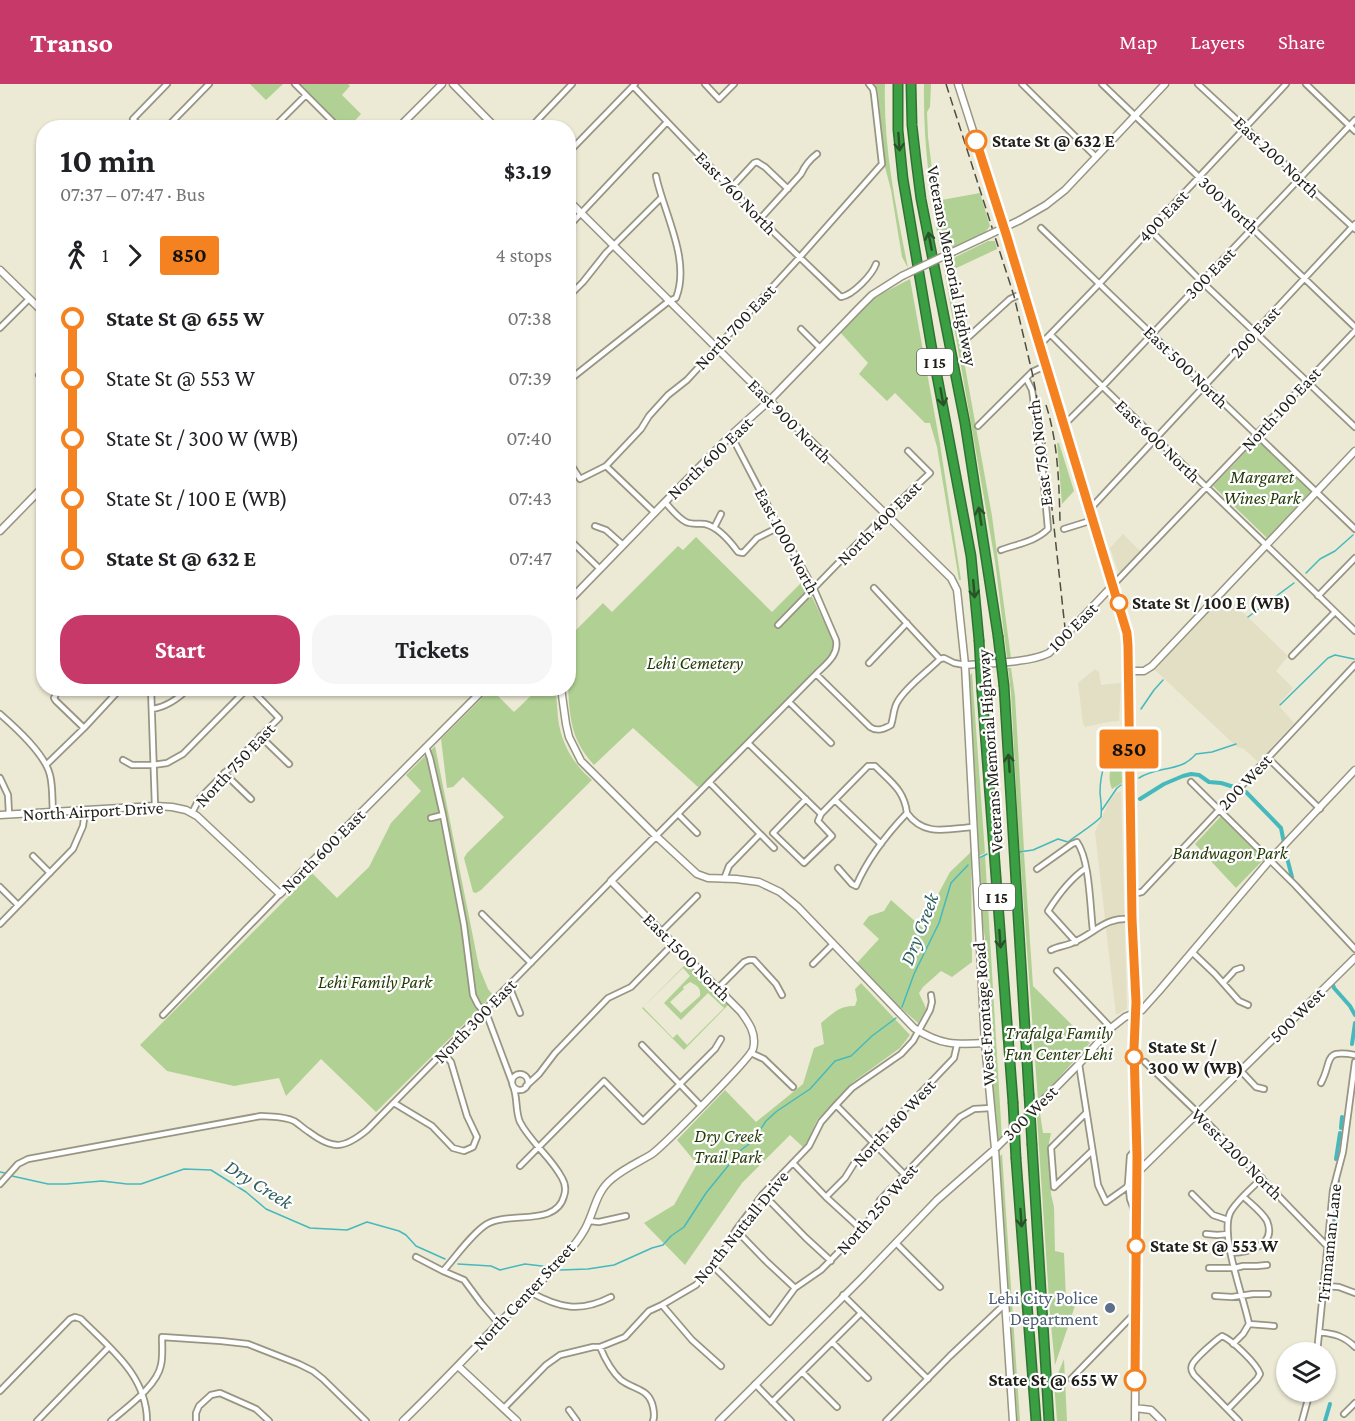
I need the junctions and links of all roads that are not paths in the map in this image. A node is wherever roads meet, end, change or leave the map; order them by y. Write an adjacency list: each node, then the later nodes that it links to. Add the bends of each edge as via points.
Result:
1 (167, 84): 22 (street)
2 (209, 84): 23 (street)
3 (295, 84): 20 (street)
4 (442, 84): 26 (street)
5 (453, 84): 27 (street)
6 (572, 84): 28 (street)
7 (705, 84): 8 (street, via 719,99)
8 (734, 84)
9 (869, 84): 52 (street, North 700 East, via 874,94 882,164)
10 (898, 84): 334 (highway, Veterans Memorial Highway / I 15, one-way to 334, bridge, via 903,178 971,556)
11 (911, 84): 335 (highway, Veterans Memorial Highway / I 15, one-way to 11, bridge, via 1004,686 965,423 921,199)
12 (958, 84): 59 (street)
13 (1022, 84): 36 (street)
14 (1102, 84): 21 (street, 300 North)
15 (1165, 84): 21 (street, North 600 East)
16 (1198, 84): 32 (street, East 200 North)
17 (1286, 84): 32 (street, 400 East)
18 (1306, 84): 31 (street)
19 (634, 85): 30 (street, East 760 North); 34 (street)
20 (306, 94): 24 (street); 25 (street)
21 (1135, 115): 36 (street, North 600 East); 38 (street, 300 North)
22 (134, 120)
23 (174, 120)
24 (281, 120)
25 (330, 120)
26 (406, 120)
27 (488, 120)
28 (538, 120)
29 (1355, 120): 31 (street, 300 East)
30 (667, 122): 40 (street, East 760 North); 44 (street)
31 (1349, 125): 33 (street); 39 (street, 300 East)
32 (1246, 128): 38 (street, 400 East); 39 (street, East 200 North)
33 (1355, 131)
34 (576, 145)
35 (816, 154): 41 (street)
36 (1096, 157): 72 (street, North 600 East, bridge, via 1046,205 902,276 872,295)
37 (656, 176): 42 (street)
38 (1200, 177): 47 (street, 300 North); 50 (street, 400 East)
39 (1299, 177): 47 (street, 300 East); 48 (street, East 200 North)
40 (731, 188): 41 (street, via 758,162); 46 (street, East 760 North)
41 (788, 189): 46 (street)
42 (661, 198): 51 (street); 61 (street, via 674,234 681,274 676,297)
43 (576, 207): 44 (street, East 900 North)
44 (582, 213): 45 (street); 51 (street, East 900 North)
45 (576, 219)
46 (760, 219): 52 (street, East 760 North)
47 (1253, 227): 55 (street, 300 North); 56 (street, 300 East)
48 (1354, 227): 55 (street, 200 East)
49 (1041, 228): 57 (street, East 500 North)
50 (1150, 230): 56 (street); 57 (street, 400 East)
51 (614, 245): 58 (street); 61 (street, East 900 North)
52 (800, 258): 53 (street, East 760 North, via 841,297 872,273); 70 (street, North 700 East)
53 (876, 264)
54 (0, 270): 60 (street)
55 (1305, 279): 65 (street, 300 North); 66 (street, 200 East)
56 (1201, 281): 66 (street); 67 (street, 300 East)
57 (1099, 284): 67 (street, East 500 North); 68 (street, 400 East)
58 (576, 289)
59 (1023, 293): 69 (street, via 1010,299); 71 (street)
60 (29, 299): 62 (street); 63 (street)
61 (669, 301): 70 (street, East 900 North); 74 (street)
62 (36, 306)
63 (0, 328)
64 (801, 329): 72 (street)
65 (1355, 329): 76 (street, North 100 East)
66 (1255, 332): 76 (street); 77 (street, 200 East)
67 (1152, 334): 77 (street, East 500 North); 78 (street, 300 East)
68 (1051, 335): 71 (street, 400 East); 78 (street, East 600 North)
69 (964, 341)
70 (717, 347): 79 (street, East 900 North); 88 (street, North 700 East)
71 (1039, 347): 73 (street)
72 (820, 348): 79 (street, North 600 East)
73 (1045, 366): 75 (street); 80 (street)
74 (576, 375)
75 (1026, 378): 81 (street); 108 (street, East 750 North, via 1032,390 1048,529 1024,544)
76 (1307, 381): 82 (street); 83 (street, North 100 East)
77 (1205, 385): 83 (street, East 500 North); 85 (street, 200 East)
78 (1102, 387): 80 (street, 300 East); 85 (street, East 600 North)
79 (770, 400): 84 (street, North 600 East); 97 (street, East 900 North)
80 (1064, 425): 94 (street)
81 (978, 426)
82 (1355, 427)
83 (1257, 434): 90 (street, North 100 East); 91 (street, East 500 North)
84 (731, 435): 93 (street, North 600 East); 100 (street, East 1000 North)
85 (1155, 438): 90 (street, East 600 North); 94 (street, 200 East)
86 (1355, 450): 91 (street)
87 (908, 451): 97 (street, North 400 East, via 930,473)
88 (606, 465): 89 (street, North 700 East, via 580,479); 95 (street)
89 (576, 473)
90 (1207, 488): 106 (street, East 600 North); 111 (street, 100 East)
91 (1316, 492): 103 (street, East 500 North); 106 (street)
92 (36, 494): 104 (street)
93 (665, 502): 95 (street, North 600 East); 101 (street, via 683,521)
94 (1090, 509): 98 (street)
95 (655, 513): 105 (street, North 600 East)
96 (721, 514): 101 (street)
97 (885, 515): 113 (street, North 400 East); 124 (street, East 900 North, via 955,584)
98 (1093, 520): 102 (street); 111 (street)
99 (596, 526): 105 (street)
100 (779, 527): 101 (street, via 758,538 743,553); 113 (street, East 1000 North)
101 (714, 528)
102 (1064, 529)
103 (1355, 529)
104 (0, 531)
105 (623, 545): 110 (street, North 600 East)
106 (1266, 545): 115 (street, East 600 North); 126 (street, via 1152,666 1144,671)
107 (576, 546): 110 (street)
108 (1001, 550)
109 (1355, 558): 115 (street)
110 (600, 569): 114 (street, North 600 East)
111 (1113, 585): 124 (street, 100 East, via 1049,653 1029,659); 126 (street, via 1127,633)
112 (874, 588): 117 (street)
113 (813, 589): 118 (street, North 400 East); 120 (street, East 1000 North)
114 (576, 594)
115 (1318, 596): 116 (street, East 600 North)
116 (1335, 612): 119 (street, East 600 North); 121 (street)
117 (907, 623): 122 (street); 123 (street)
118 (778, 626)
119 (1355, 631)
120 (837, 648): 127 (street, North 300 East)
121 (1292, 656)
122 (940, 659): 124 (street); 127 (street, via 904,693 894,708 891,724 881,729 870,727)
123 (869, 663)
124 (965, 665): 170 (street, East 900 North)
125 (1355, 665): 144 (street, 200 West)
126 (1128, 671): 186 (street)
127 (816, 674): 136 (street, North 300 East)
128 (55, 696): 139 (street, via 56,702)
129 (114, 696): 139 (street)
130 (151, 696): 137 (street)
131 (181, 696): 137 (street, via 169,705)
132 (241, 696): 148 (street, via 183,754 168,763)
133 (257, 696): 140 (street, North 750 East, via 279,717)
134 (477, 696): 143 (street, North 600 East)
135 (562, 696): 173 (street, via 569,737 581,760)
136 (789, 702): 141 (street, North 300 East); 142 (street)
137 (152, 709): 148 (street)
138 (0, 714): 146 (street)
139 (84, 728): 146 (street)
140 (260, 736): 147 (street); 150 (street, North 750 East)
141 (748, 742): 152 (street, North 300 East); 155 (street)
142 (831, 743)
143 (426, 747): 168 (street); 185 (street, North 600 East)
144 (1268, 758): 158 (street); 159 (street, 200 West)
145 (123, 760): 148 (street, via 132,765)
146 (46, 764): 161 (street)
147 (289, 764)
148 (153, 765): 157 (street)
149 (1355, 770): 158 (street, 300 West)
150 (224, 773): 154 (street); 162 (street, North 750 East)
151 (0, 778): 164 (street, via 8,795)
152 (709, 782): 165 (street, North 300 East); 172 (street)
153 (1191, 782): 159 (street)
154 (251, 799)
155 (806, 799): 166 (street); 166 (street, via 773,833 804,863 832,836 818,821)
156 (835, 800): 163 (street, via 870,766 875,766 900,791); 166 (street); 174 (street)
157 (155, 806): 160 (street, North Airport Drive); 162 (street, North Airport Drive)
158 (1320, 809): 177 (street, 300 West)
159 (1219, 810): 177 (street); 186 (street, 200 West, via 1142,892)
160 (85, 811): 161 (street, North Airport Drive); 181 (street, via 73,849)
161 (53, 812): 164 (street, North Airport Drive)
162 (189, 812): 185 (street, via 218,834)
163 (906, 813): 170 (street, via 918,826 928,829); 174 (street)
164 (9, 814): 167 (street, North Airport Drive)
165 (678, 814): 171 (street); 173 (street, North 300 East)
166 (821, 814)
167 (0, 815)
168 (442, 815): 169 (street); 211 (street, via 463,915 473,995)
169 (431, 818)
170 (973, 827): 218 (street, West Frontage Road)
171 (697, 833)
172 (760, 834): 175 (street); 182 (street, via 729,866)
173 (656, 836): 182 (street, via 697,874); 183 (street, North 300 East)
174 (880, 844): 178 (street, via 856,886)
175 (774, 848)
176 (33, 856): 181 (street)
177 (1270, 861): 197 (street); 199 (street, 300 West)
178 (838, 868)
179 (1086, 868): 180 (street, via 1077,842); 193 (street); 194 (street, via 1048,911)
180 (1037, 869)
181 (50, 873): 188 (street)
182 (723, 879): 196 (street, via 759,882 780,892)
183 (611, 881): 192 (street, East 1500 North); 201 (street, North 300 East)
184 (0, 887): 188 (street)
185 (280, 894): 214 (street, North 600 East)
186 (1132, 894): 190 (street)
187 (697, 896): 192 (street)
188 (18, 905): 191 (street)
189 (482, 914): 201 (street)
190 (1132, 919): 193 (street, via 1121,918); 212 (street)
191 (0, 924)
192 (662, 931): 195 (street, East 1500 North)
193 (1093, 931): 194 (street)
194 (1076, 942): 198 (street)
195 (674, 943): 207 (street, East 1500 North); 229 (street, via 631,987 608,998)
196 (833, 944): 202 (street); 216 (street)
197 (1355, 949)
198 (1051, 950)
199 (1192, 952): 205 (street); 212 (street, 300 West, via 1142,1010)
200 (1355, 958): 228 (street, 500 West)
201 (531, 963): 206 (street, North 300 East)
202 (813, 964)
203 (1241, 968): 205 (street)
204 (1057, 971): 215 (street)
205 (1223, 983): 210 (street)
206 (509, 986): 211 (street, North 300 East); 213 (street)
207 (718, 988): 208 (street, via 744,962 754,960); 222 (street, East 1500 North, via 750,1023)
208 (782, 995)
209 (931, 995): 216 (street, North Nuttall Drive, via 931,1008)
210 (1248, 1005)
211 (484, 1012): 221 (street, North 300 East); 226 (street)
212 (1136, 1012): 215 (street, 300 West); 246 (street)
213 (520, 1013)
214 (162, 1015)
215 (1111, 1028): 227 (street, 300 West)
216 (919, 1031): 220 (street); 239 (street, North Nuttall Drive, via 902,1054 852,1088)
217 (721, 1039): 233 (street)
218 (985, 1043): 220 (street); 241 (street, West Frontage Road)
219 (642, 1045): 233 (street)
220 (957, 1045): 244 (street, North 180 West, via 954,1058)
221 (443, 1053): 237 (street, North 300 East); 237 (street, via 451,1062 477,1137 473,1147 464,1151 453,1148 432,1126)
222 (751, 1053): 235 (street, via 764,1059); 240 (street, North Center Street)
223 (1355, 1055): 231 (street, via 1333,1054)
224 (1145, 1062): 243 (street, West 1200 North)
225 (1355, 1062): 269 (street, Trinnaman Lane, via 1343,1152 1333,1190)
226 (506, 1064): 230 (street); 232 (street)
227 (1078, 1064): 242 (street); 247 (street, 300 West)
228 (1241, 1071): 236 (street, via 1256,1087); 243 (street, 500 West)
229 (539, 1074): 230 (street); 234 (street)
230 (522, 1075): 232 (street, via 515,1076); 234 (street, via 527,1080)
231 (1321, 1083)
232 (513, 1084): 234 (street, via 519,1089); 238 (street)
233 (680, 1084): 240 (street); 245 (street, via 643,1120 604,1081)
234 (525, 1087): 238 (street)
235 (793, 1087)
236 (1264, 1089)
237 (394, 1103): 254 (street, North 300 East, via 359,1137 342,1145 319,1140 293,1120 261,1116 28,1159)
238 (516, 1104): 245 (street, via 519,1120)
239 (836, 1105): 244 (street); 249 (street, North Nuttall Drive)
240 (701, 1106): 263 (street, North Center Street, via 666,1142 606,1184)
241 (991, 1108): 247 (street, West Frontage Road); 252 (street, North 250 West, via 964,1114)
242 (1086, 1113): 248 (street); 248 (street, via 1051,1148 1054,1187)
243 (1198, 1113): 251 (street, 500 West); 253 (street, West 1200 North)
244 (873, 1143): 252 (street); 258 (street, North 180 West)
245 (538, 1148): 250 (street); 277 (street, via 563,1179 566,1192 562,1202 544,1215 485,1225)
246 (1137, 1148): 251 (street); 255 (street, via 1130,1156)
247 (995, 1149): 268 (street, 300 West); 288 (street, West Frontage Road)
248 (1092, 1151): 255 (street, via 1098,1185 1106,1202)
249 (794, 1163): 256 (street, North Nuttall Drive); 258 (street)
250 (520, 1166)
251 (1137, 1173): 261 (street)
252 (905, 1175): 264 (street, North 250 West, via 880,1200)
253 (1262, 1178): 259 (street); 269 (street, West 1200 North)
254 (0, 1184)
255 (1126, 1187): 261 (street)
256 (763, 1194): 265 (street, North Nuttall Drive); 272 (street)
257 (1192, 1194): 262 (street, via 1213,1215)
258 (826, 1197): 264 (street)
259 (1244, 1197): 262 (street); 270 (street, via 1262,1214 1268,1225 1267,1238 1260,1246)
260 (626, 1216): 263 (street)
261 (1136, 1217): 291 (street)
262 (1228, 1220): 267 (street)
263 (589, 1221): 281 (street, North Center Street, via 577,1241)
264 (861, 1229): 272 (street, North 250 West)
265 (736, 1230): 273 (street, North Nuttall Drive); 280 (street)
266 (1206, 1234): 267 (street)
267 (1228, 1234): 270 (street)
268 (896, 1243): 279 (street); 284 (street, 300 West)
269 (1328, 1247): 278 (street, Trinnaman Lane)
270 (1231, 1253): 276 (street)
271 (416, 1257): 277 (street)
272 (831, 1261): 280 (street, North 250 West)
273 (712, 1265): 280 (street, North 250 West, via 770,1322); 289 (street, North Nuttall Drive, via 696,1286)
274 (1267, 1265): 276 (street)
275 (1209, 1268): 276 (street)
276 (1234, 1268): 285 (street)
277 (443, 1271): 292 (street, via 464,1280)
278 (1324, 1286): 282 (street); 295 (street, Trinnaman Lane)
279 (940, 1287)
280 (795, 1288)
281 (530, 1292): 287 (street, via 556,1305 581,1307); 292 (street, North Center Street)
282 (1355, 1293)
283 (1268, 1294): 285 (street)
284 (843, 1295): 290 (street); 308 (street, 300 West)
285 (1242, 1295): 286 (street); 293 (street)
286 (1215, 1296)
287 (611, 1297)
288 (1006, 1303): 306 (street); 333 (street, West Frontage Road)
289 (662, 1305): 300 (street, North Nuttall Drive, via 649,1311 625,1337); 303 (street)
290 (861, 1313): 296 (street); 306 (street)
291 (1135, 1313): 307 (street); 316 (street)
292 (499, 1323): 302 (street, North Center Street)
293 (1249, 1324): 294 (street); 298 (street)
294 (1274, 1326)
295 (1319, 1332): 297 (street, Trinnaman Lane); 301 (street, via 1337,1334)
296 (832, 1342): 304 (street); 305 (street)
297 (1318, 1342)
298 (1233, 1344): 317 (street, via 1260,1375); 317 (street, via 1222,1336 1191,1369)
299 (109, 1347): 309 (street, via 81,1319 70,1319); 310 (street, via 130,1370); 320 (street)
300 (600, 1347): 315 (street, North Nuttall Drive, via 560,1355); 329 (street, via 621,1380 652,1400)
301 (1355, 1347)
302 (458, 1366): 315 (street); 326 (street, North Center Street)
303 (721, 1366)
304 (802, 1372): 311 (street); 314 (street)
305 (868, 1378)
306 (928, 1379): 332 (street)
307 (1071, 1379)
308 (755, 1384): 311 (street); 330 (street, 300 West)
309 (0, 1391)
310 (142, 1393): 321 (street); 322 (street); 325 (street, via 161,1367 162,1337 237,1342 299,1364 318,1375)
311 (772, 1402): 331 (street)
312 (1307, 1402): 339 (street)
313 (1355, 1403): 319 (street)
314 (837, 1407)
315 (504, 1408): 327 (street)
316 (1135, 1408): 336 (street); 337 (street, via 1151,1410)
317 (1228, 1409): 338 (street)
318 (569, 1410): 328 (street)
319 (1344, 1414)
320 (37, 1421)
321 (111, 1421)
322 (147, 1421)
323 (196, 1421): 324 (street, via 197,1410 211,1395 220,1393 256,1409)
324 (269, 1421)
325 (366, 1421)
326 (403, 1421)
327 (517, 1421)
328 (577, 1421)
329 (653, 1421)
330 (719, 1421)
331 (791, 1421)
332 (886, 1421)
333 (1013, 1421)
334 (1036, 1421)
335 (1049, 1421)
336 (1135, 1421)
337 (1162, 1421)
338 (1239, 1421)
339 (1302, 1421)

